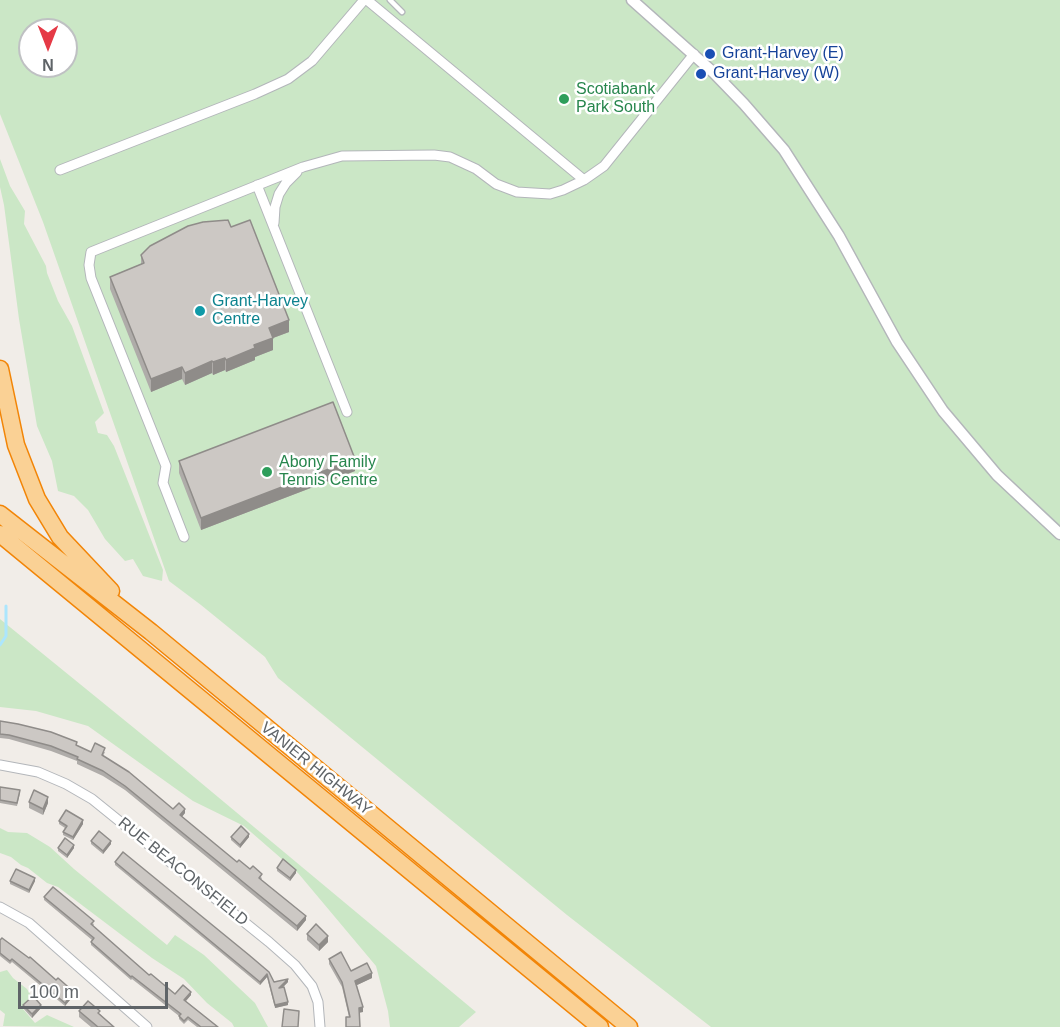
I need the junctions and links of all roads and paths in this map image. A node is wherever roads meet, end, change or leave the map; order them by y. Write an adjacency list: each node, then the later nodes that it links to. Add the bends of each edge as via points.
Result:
1 (366, 0): 7 (street, via 312,61 288,79); 8 (street)
2 (390, 0): 4 (lane)
3 (632, 0): 5 (street)
4 (402, 12)
5 (694, 54): 8 (street, via 604,165); 15 (street, via 784,150 839,236 897,342 944,411 998,475)
6 (303, 167): 8 (street, via 350,155 434,155 460,161 496,184 517,192 550,194); 9 (street); 10 (street, via 279,194)
7 (60, 170)
8 (584, 180)
9 (257, 185): 10 (street); 16 (street, via 91,252 91,278 166,466 163,483)
10 (274, 227): 12 (street)
11 (0, 369): 17 (highway, via 16,445 37,499 60,537)
12 (347, 412)
13 (0, 514): 17 (highway, VANIER HIGHWAY)
14 (0, 534): 22 (highway, VANIER HIGHWAY)
15 (1060, 534)
16 (184, 537)
17 (151, 632): 23 (highway, VANIER HIGHWAY)
18 (0, 765): 21 (street, RUE BEACONSFIELD, via 38,772 93,799 269,942 312,986)
19 (0, 907): 20 (street, via 28,923)
20 (147, 1027)
21 (320, 1027)
22 (600, 1027)
23 (629, 1027)

